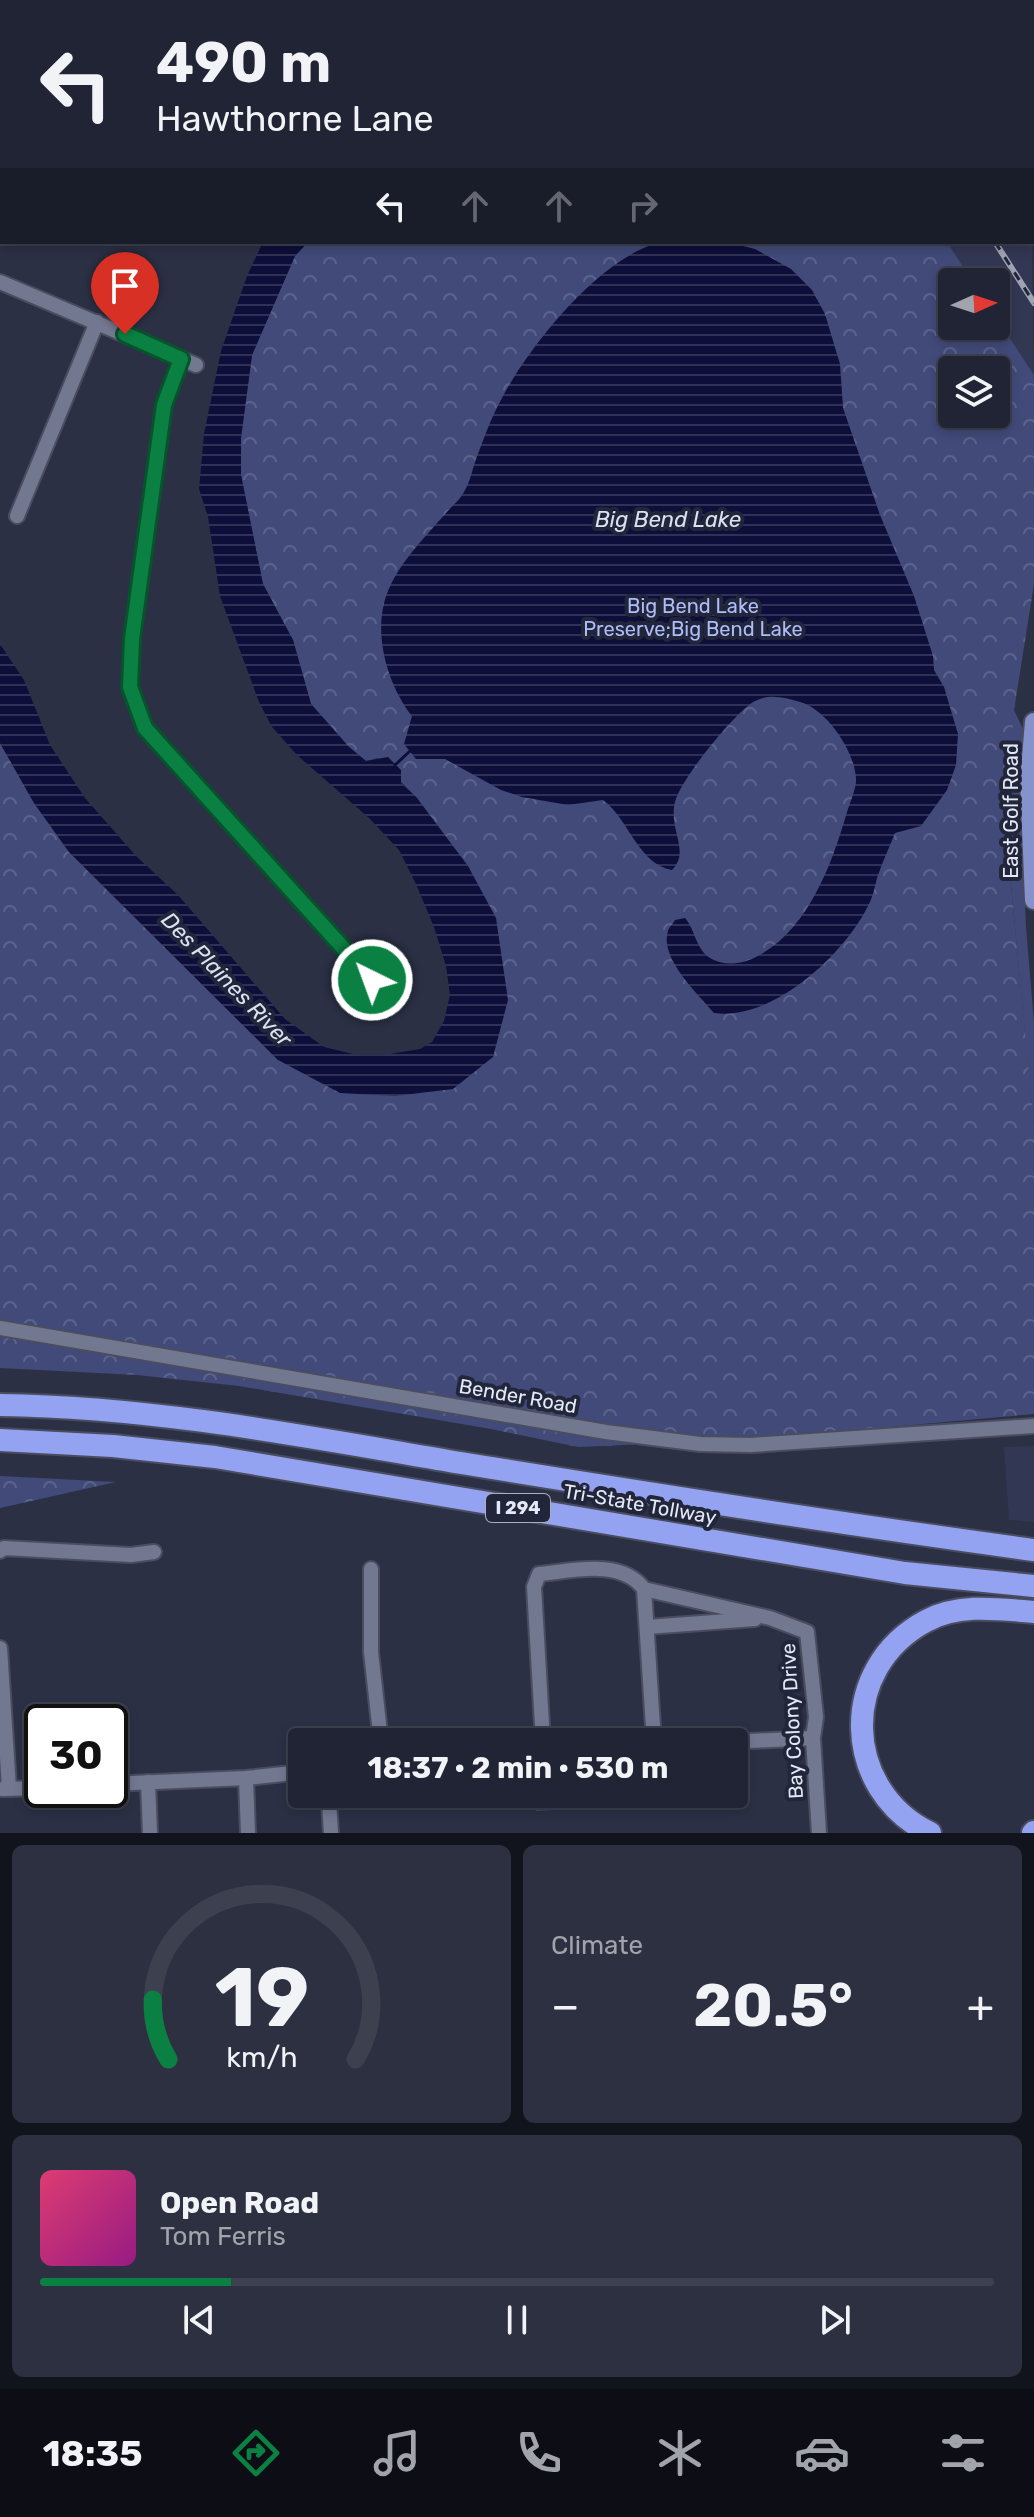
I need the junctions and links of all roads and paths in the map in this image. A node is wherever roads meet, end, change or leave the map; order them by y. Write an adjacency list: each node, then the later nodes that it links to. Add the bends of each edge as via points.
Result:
1 (0, 282): 2 (street)
2 (97, 322): 3 (street); 5 (street)
3 (181, 359): 4 (street); 8 (street, via 164,405 130,687 145,728)
4 (196, 365)
5 (17, 516)
6 (1034, 722): 7 (main road, East Golf Road, via 1029,781)
7 (1034, 900)
8 (372, 980)
9 (0, 1328): 11 (street, Bender Road, via 700,1444)
10 (0, 1405): 13 (highway, Tri-State Tollway / I 294, via 222,1423 793,1517)
11 (1034, 1426)
12 (0, 1440): 17 (highway, Tri-State Tollway / I 294, via 215,1457 905,1573)
13 (1034, 1550)
14 (0, 1551): 15 (street)
15 (154, 1552)
16 (371, 1569): 23 (street, via 372,1666)
17 (1034, 1586)
18 (644, 1589): 20 (street, Bay Colony Drive); 21 (street); 24 (street, Bay Colony Drive, via 636,1578 601,1569 539,1574 534,1587)
19 (1034, 1612): 38 (highway, via 960,1610 928,1620 905,1635 871,1679 861,1729 865,1759 894,1808)
20 (770, 1618): 21 (street); 26 (street, Bay Colony Drive, via 807,1632 816,1717)
21 (647, 1627): 25 (street)
22 (0, 1648): 32 (street)
23 (379, 1728)
24 (542, 1728)
25 (653, 1728)
26 (813, 1738): 27 (street); 37 (street, Bay Colony Drive)
27 (748, 1741)
28 (288, 1774): 29 (street)
29 (246, 1778): 30 (street); 35 (street)
30 (148, 1782): 31 (street); 34 (street)
31 (128, 1783)
32 (4, 1788)
33 (329, 1808): 36 (street)
34 (150, 1833)
35 (248, 1833)
36 (331, 1833)
37 (819, 1833)
38 (930, 1833)

